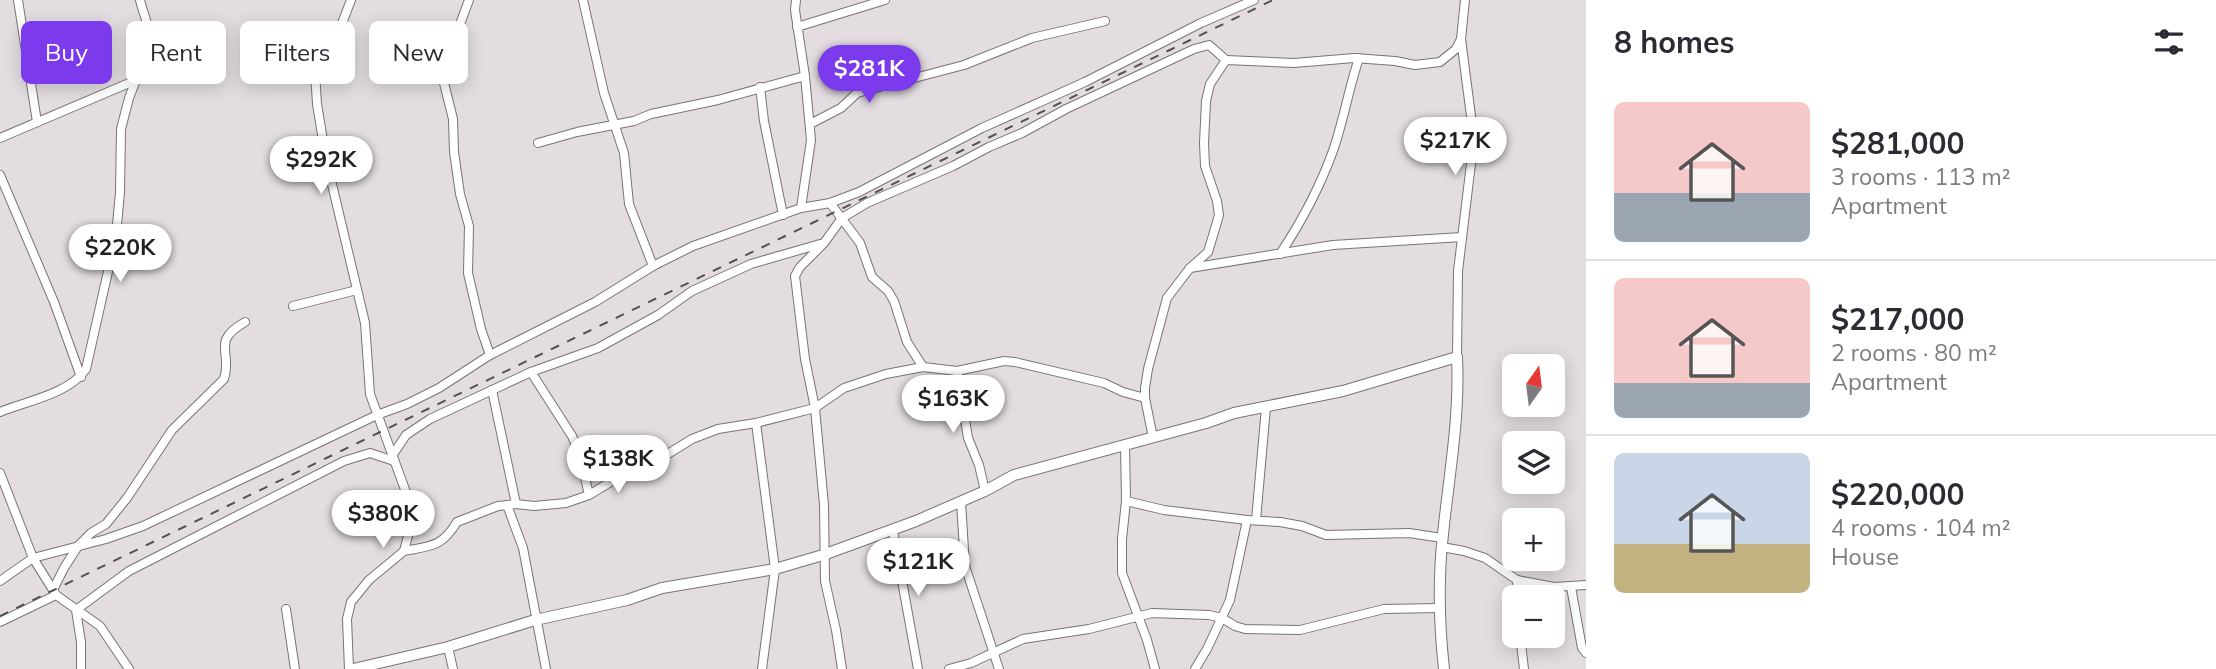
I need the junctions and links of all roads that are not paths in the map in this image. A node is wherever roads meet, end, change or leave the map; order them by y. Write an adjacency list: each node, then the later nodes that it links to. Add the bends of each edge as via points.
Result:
1 (18, 0): 20 (street)
2 (140, 0): 10 (street)
3 (351, 0): 35 (street, via 339,31 314,37 313,46 326,159)
4 (469, 0): 38 (street, via 443,79 469,226 468,273)
5 (583, 0): 22 (street)
6 (796, 0): 12 (street)
7 (885, 0): 12 (street)
8 (1254, 0): 26 (street)
9 (1465, 0): 13 (street)
10 (145, 21)
11 (1105, 21): 21 (street, via 1032,38 964,65 857,93 841,108)
12 (797, 27): 16 (street)
13 (1461, 39): 14 (street, via 1440,62 1415,65); 30 (street, via 1474,139)
14 (1359, 58): 15 (street, via 1294,64); 32 (street, via 1324,176)
15 (1226, 60): 29 (street, via 1209,46 1194,49); 34 (street, via 1210,85 1204,143 1219,215 1208,252)
16 (805, 76): 19 (street); 21 (street)
17 (127, 84): 20 (street)
18 (134, 84): 43 (street, via 121,129 116,236 90,357)
19 (760, 87): 22 (street); 28 (street)
20 (37, 122): 23 (street)
21 (810, 124): 27 (street)
22 (615, 125): 24 (street); 33 (street, via 624,153 629,204)
23 (0, 138)
24 (538, 143)
25 (0, 175): 43 (street)
26 (830, 204): 27 (street); 29 (street)
27 (801, 208): 28 (street)
28 (783, 215): 33 (street, via 693,246)
29 (842, 218): 31 (street); 40 (street, via 860,243 872,277 894,301 904,335)
30 (1462, 237): 32 (street, via 1346,244); 39 (street)
31 (824, 243): 42 (street, via 751,264 692,290 598,348); 47 (street, via 796,276)
32 (1280, 254): 34 (street)
33 (653, 266): 38 (street, via 595,302)
34 (1191, 268): 45 (street, via 1164,306)
35 (357, 289): 36 (street); 49 (street, via 365,323 370,394)
36 (293, 306)
37 (245, 323): 63 (street, via 225,339 223,379 172,430 106,524)
38 (490, 355): 49 (street, via 439,388)
39 (1457, 357): 46 (street, via 1343,391); 62 (street, via 1459,392)
40 (923, 367): 41 (street); 47 (street, via 844,388)
41 (957, 371): 45 (street, via 1015,362 1104,383); 55 (street, via 968,438)
42 (531, 372): 44 (street); 56 (street, via 572,436)
43 (81, 377): 48 (street, via 37,400)
44 (492, 390): 53 (street, via 412,430); 59 (street)
45 (1145, 398): 51 (street)
46 (1266, 407): 51 (street); 60 (street)
47 (815, 408): 50 (street); 65 (street, via 824,505)
48 (0, 412)
49 (377, 415): 53 (street); 63 (street, via 143,526)
50 (756, 423): 56 (street, via 692,439); 67 (street)
51 (1153, 438): 52 (street)
52 (1125, 445): 55 (street, via 1014,475); 57 (street)
53 (393, 458): 64 (street, via 407,495 409,531); 76 (street, via 370,453 344,461 129,571)
54 (0, 473): 66 (street)
55 (985, 491): 58 (street)
56 (589, 495): 59 (street, via 557,504)
57 (1126, 501): 60 (street); 77 (street, via 1122,573)
58 (961, 502): 61 (street); 83 (street, via 965,566)
59 (511, 504): 64 (street, via 461,519 445,540); 79 (street)
60 (1251, 520): 62 (street, via 1301,526 1325,535 1409,533); 78 (street)
61 (893, 531): 65 (street); 93 (street)
62 (1442, 543): 68 (street, via 1485,558); 74 (street)
63 (78, 546): 66 (street); 73 (street)
64 (404, 551): 88 (street, via 351,601 347,619)
65 (823, 555): 67 (street); 92 (street)
66 (33, 558): 69 (street); 73 (street)
67 (775, 569): 79 (street, via 662,587 620,602); 91 (street)
68 (1517, 580): 70 (street); 72 (street)
69 (0, 581)
70 (1517, 585)
71 (1586, 585): 72 (street)
72 (1572, 587): 84 (street)
73 (54, 593): 76 (street); 80 (street)
74 (1439, 608): 78 (street, via 1384,609 1300,630 1245,629); 98 (street)
75 (286, 609): 87 (street)
76 (76, 610): 85 (street); 86 (street, via 100,625)
77 (1137, 616): 78 (street); 83 (street, via 1023,639); 96 (street)
78 (1222, 618): 97 (street)
79 (535, 620): 81 (street); 90 (street)
80 (0, 622)
81 (448, 647): 88 (street); 89 (street)
82 (1522, 648): 99 (street)
83 (993, 653): 94 (street); 95 (street)
84 (1586, 653)
85 (81, 669)
86 (129, 669)
87 (295, 669)
88 (351, 669)
89 (453, 669)
90 (546, 669)
91 (762, 669)
92 (842, 669)
93 (918, 669)
94 (949, 669)
95 (999, 669)
96 (1155, 669)
97 (1195, 669)
98 (1444, 669)
99 (1524, 669)

